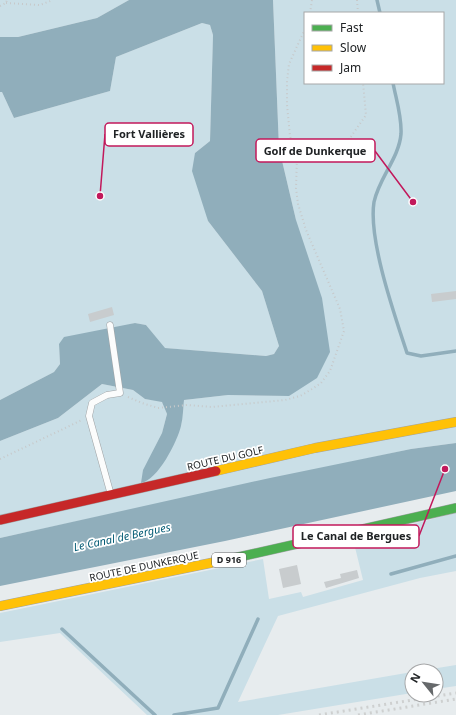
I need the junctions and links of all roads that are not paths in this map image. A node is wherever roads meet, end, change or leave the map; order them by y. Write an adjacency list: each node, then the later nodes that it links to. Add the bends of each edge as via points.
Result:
1 (110, 325): 3 (lane, via 120,393 107,395 92,403 89,416)
2 (456, 422): 3 (street, ROUTE DU GOLF, via 315,448)
3 (111, 496): 5 (street, ROUTE DU GOLF)
4 (456, 508): 6 (street, ROUTE DE DUNKERQUE / D 916, via 275,550)
5 (0, 520)
6 (0, 606)

